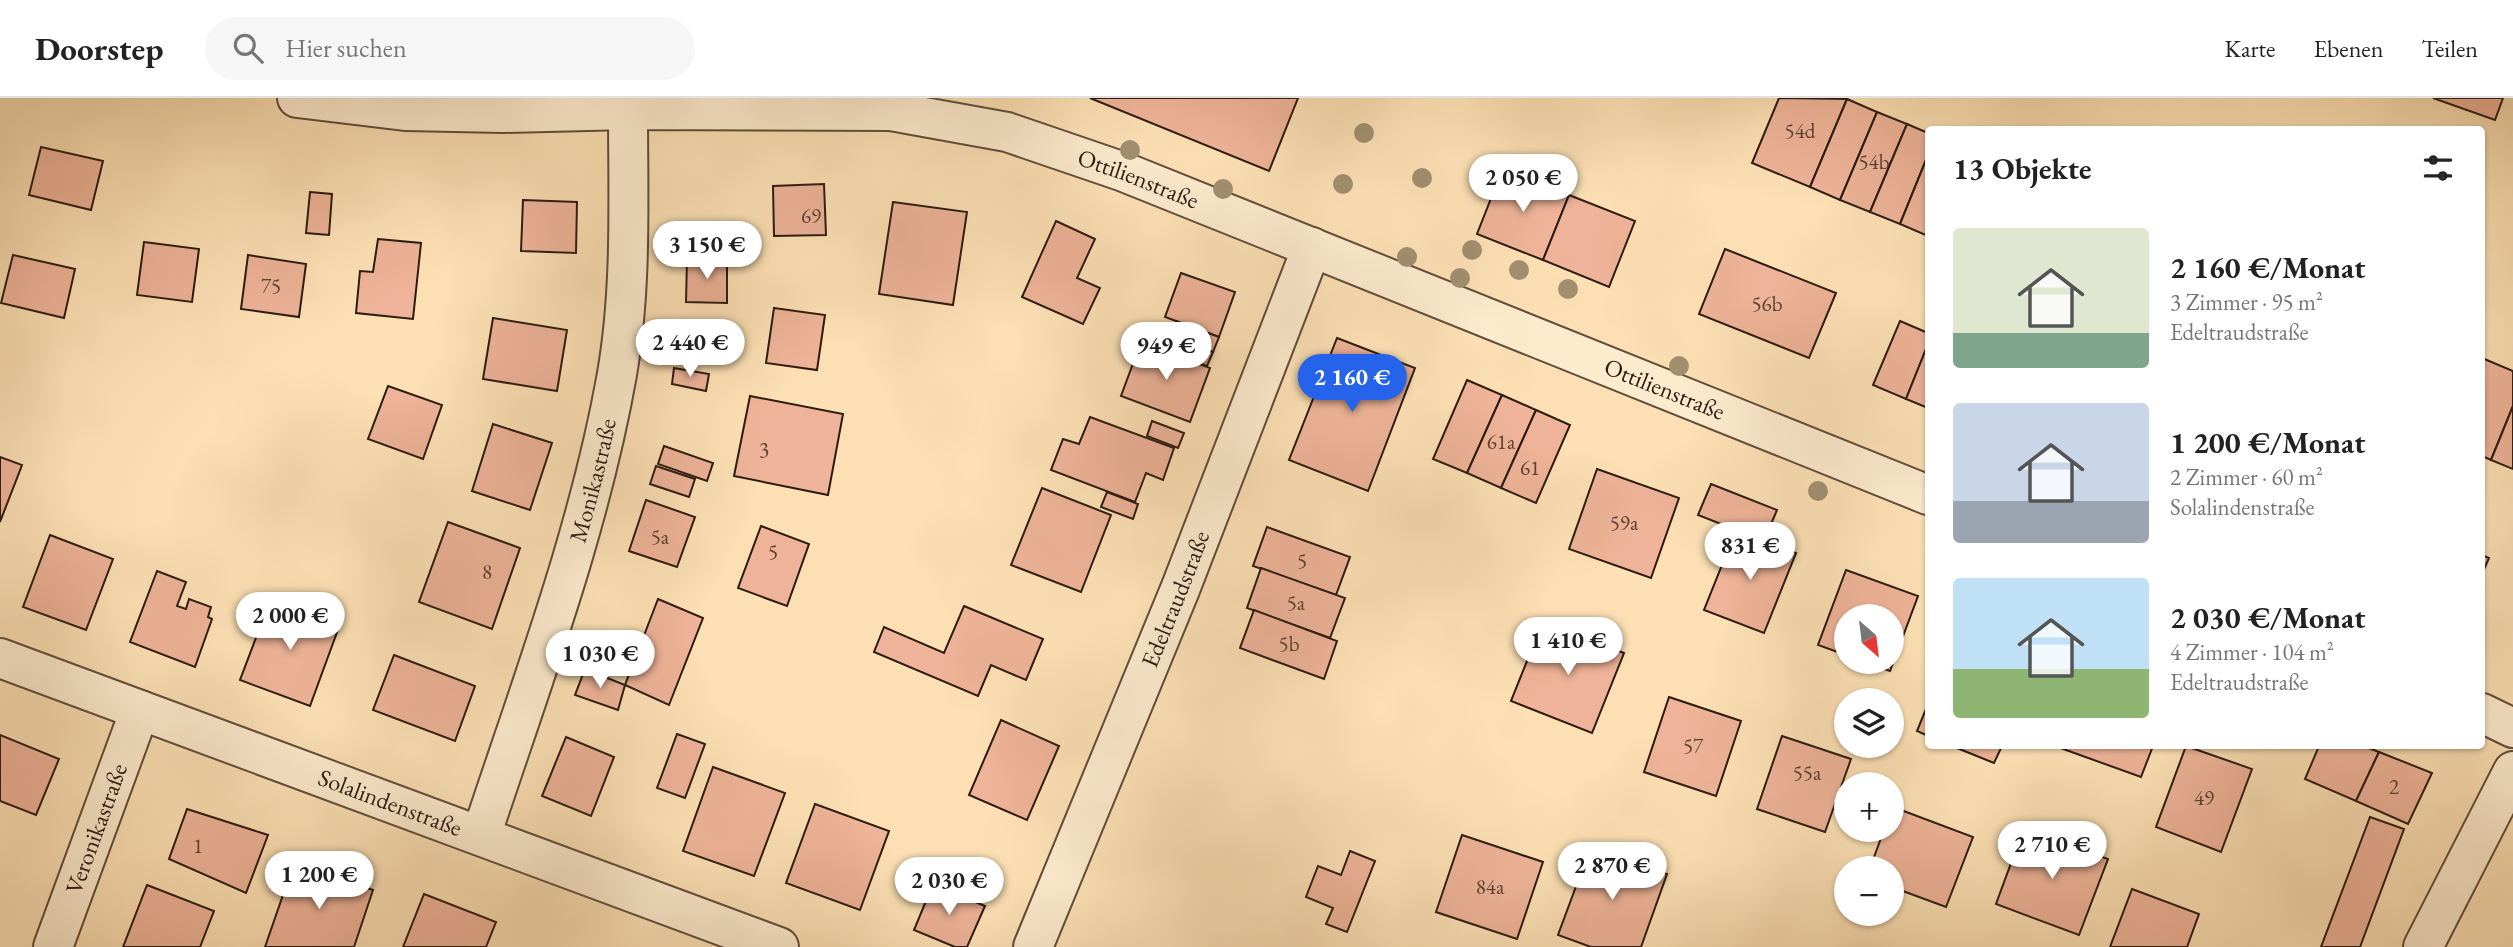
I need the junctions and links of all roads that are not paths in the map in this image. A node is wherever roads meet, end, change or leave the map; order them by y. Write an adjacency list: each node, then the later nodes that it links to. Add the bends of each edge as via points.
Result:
1 (297, 98): 2 (street, Ottilienstraße, via 405,111)
2 (628, 110): 3 (street, Ottilienstraße, via 891,111 1007,132 1124,172); 10 (street, Monikastraße, via 629,258 617,373 587,507)
3 (1312, 247): 4 (street, Ottilienstraße); 13 (street, Edeltraudstraße, via 1181,587)
4 (1925, 494)
5 (0, 658): 6 (street, Solalindenstraße)
6 (140, 710): 10 (street, Solalindenstraße); 11 (street, Veronikastraße)
7 (2485, 714): 8 (street)
8 (2513, 728)
9 (2513, 771): 14 (street)
10 (481, 836): 12 (street, Solalindenstraße)
11 (53, 947)
12 (779, 947)
13 (1034, 947)
14 (2423, 947)

